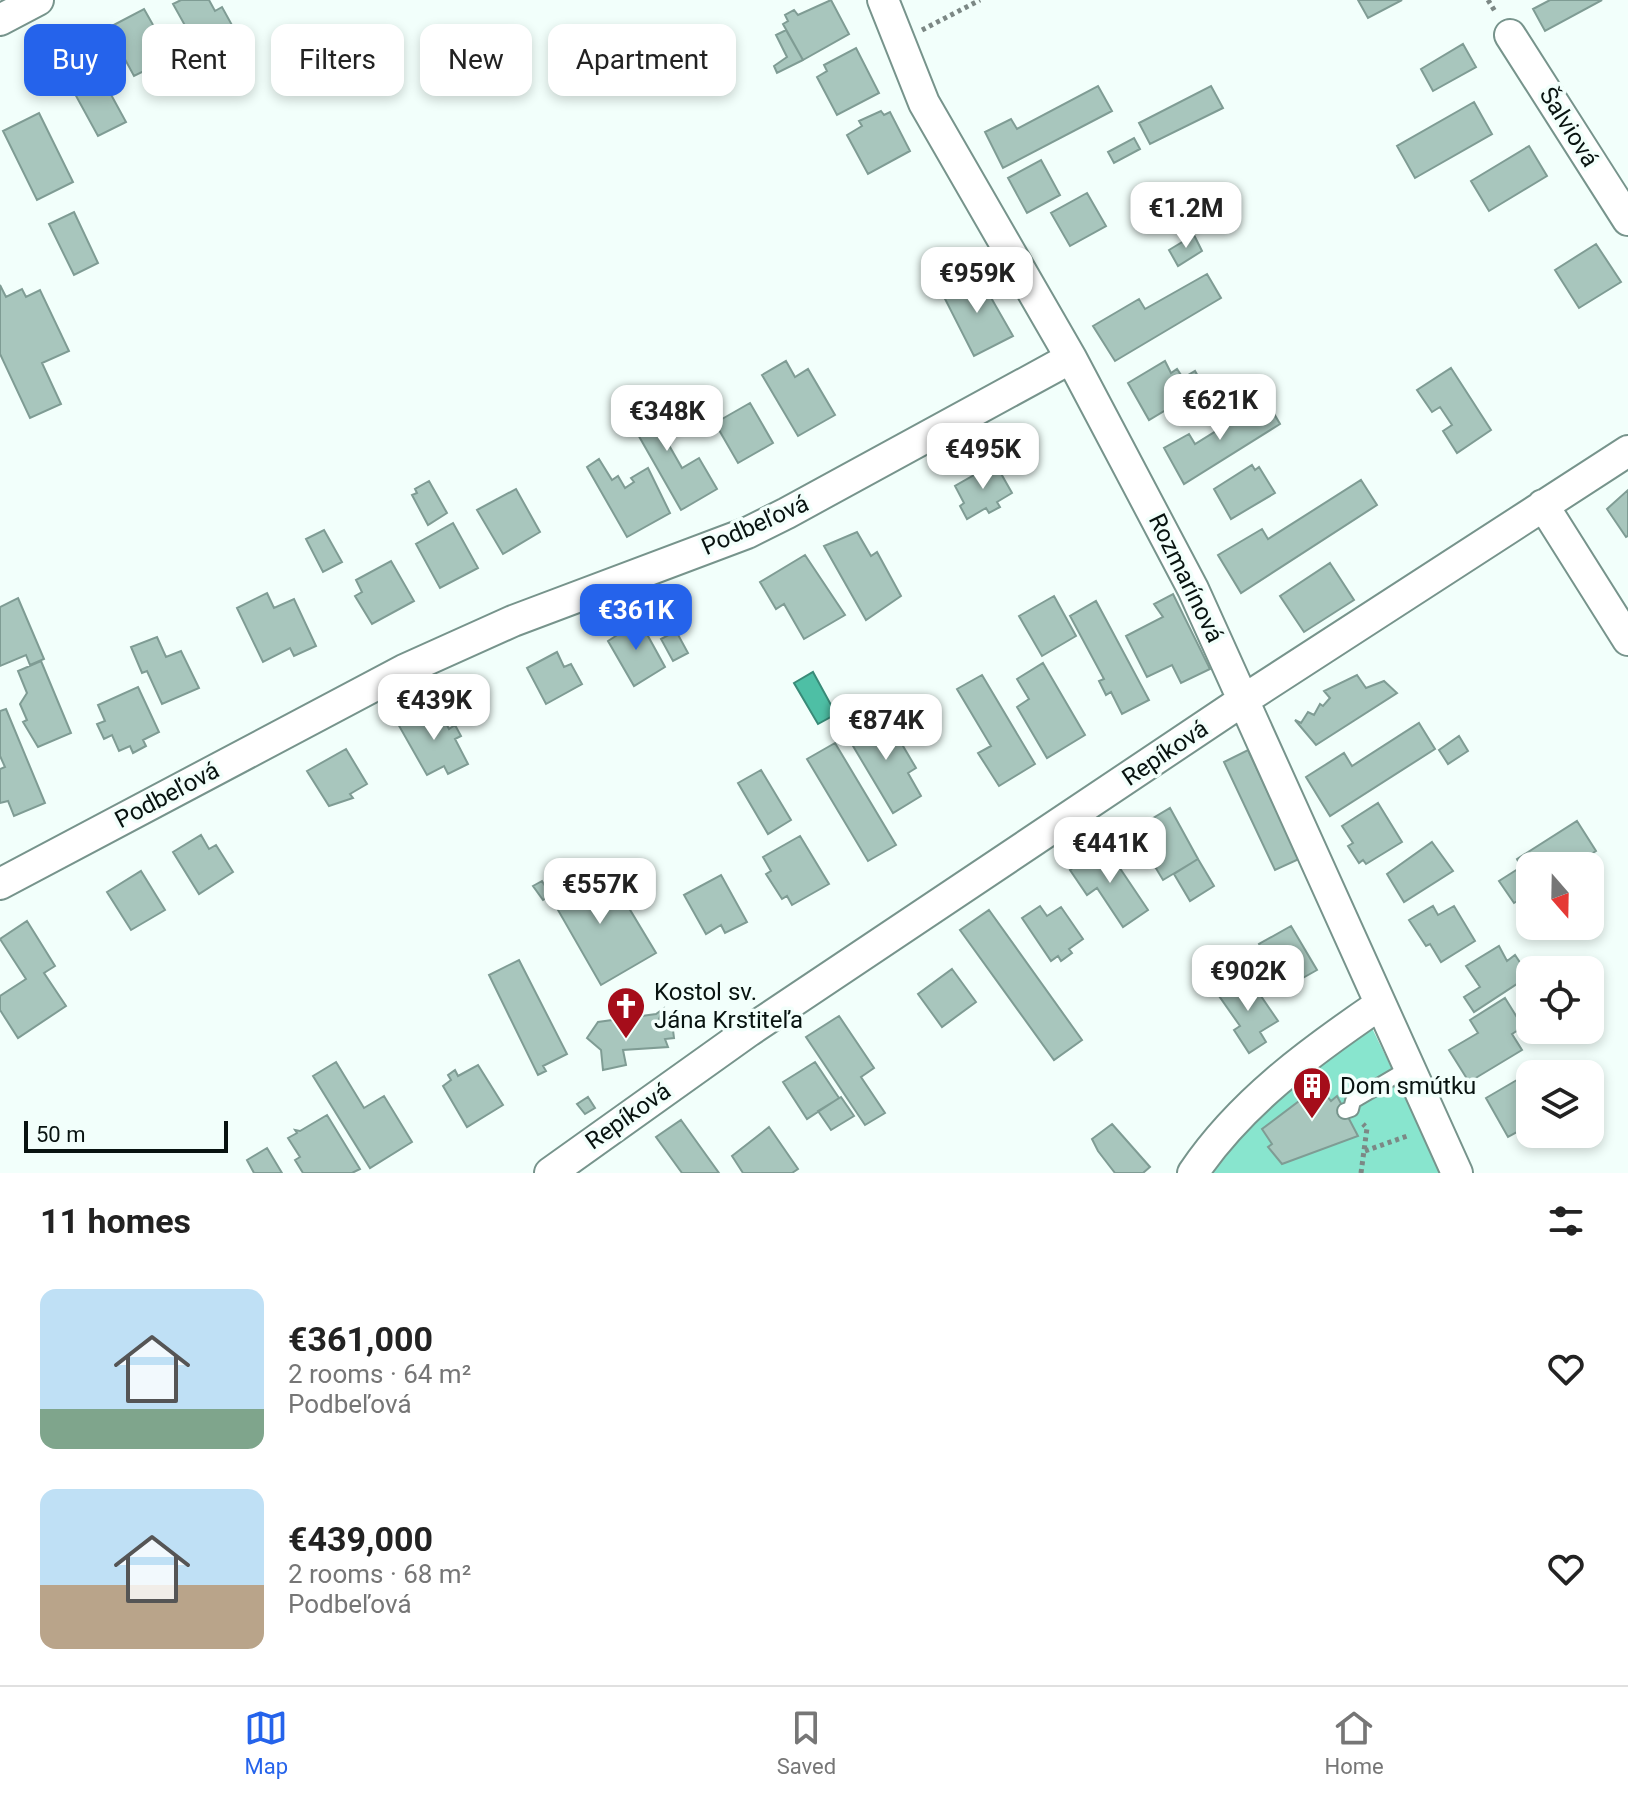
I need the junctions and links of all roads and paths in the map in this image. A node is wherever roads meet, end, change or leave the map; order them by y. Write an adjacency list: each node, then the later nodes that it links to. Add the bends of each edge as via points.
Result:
1 (38, 0): 4 (street)
2 (883, 0): 6 (street, Rozmarínová)
3 (980, 0): 6 (path)
4 (1, 17)
5 (1510, 35): 7 (street, Šalviová)
6 (900, 41): 8 (street, Rozmarínová, via 924,103)
7 (1628, 220)
8 (1071, 358): 12 (street, Rozmarínová, via 1187,576); 13 (street, Podbeľová, via 747,533 513,621 404,670)
9 (1628, 451): 10 (street, Repíková)
10 (1543, 505): 11 (street); 12 (street, Repíková)
11 (1628, 640)
12 (1245, 699): 14 (street, Rozmarínová); 19 (street, Repíková, via 749,1031)
13 (0, 884)
14 (1379, 1005): 15 (street, Rozmarínová); 20 (street, via 1308,1053 1215,1141)
15 (1409, 1068): 16 (lane, via 1353,1101); 17 (street, Rozmarínová)
16 (1348, 1110): 18 (path, via 1367,1128)
17 (1435, 1125): 18 (path); 22 (street, Rozmarínová)
18 (1365, 1151): 21 (path)
19 (550, 1173)
20 (1193, 1173)
21 (1361, 1173)
22 (1457, 1173)

